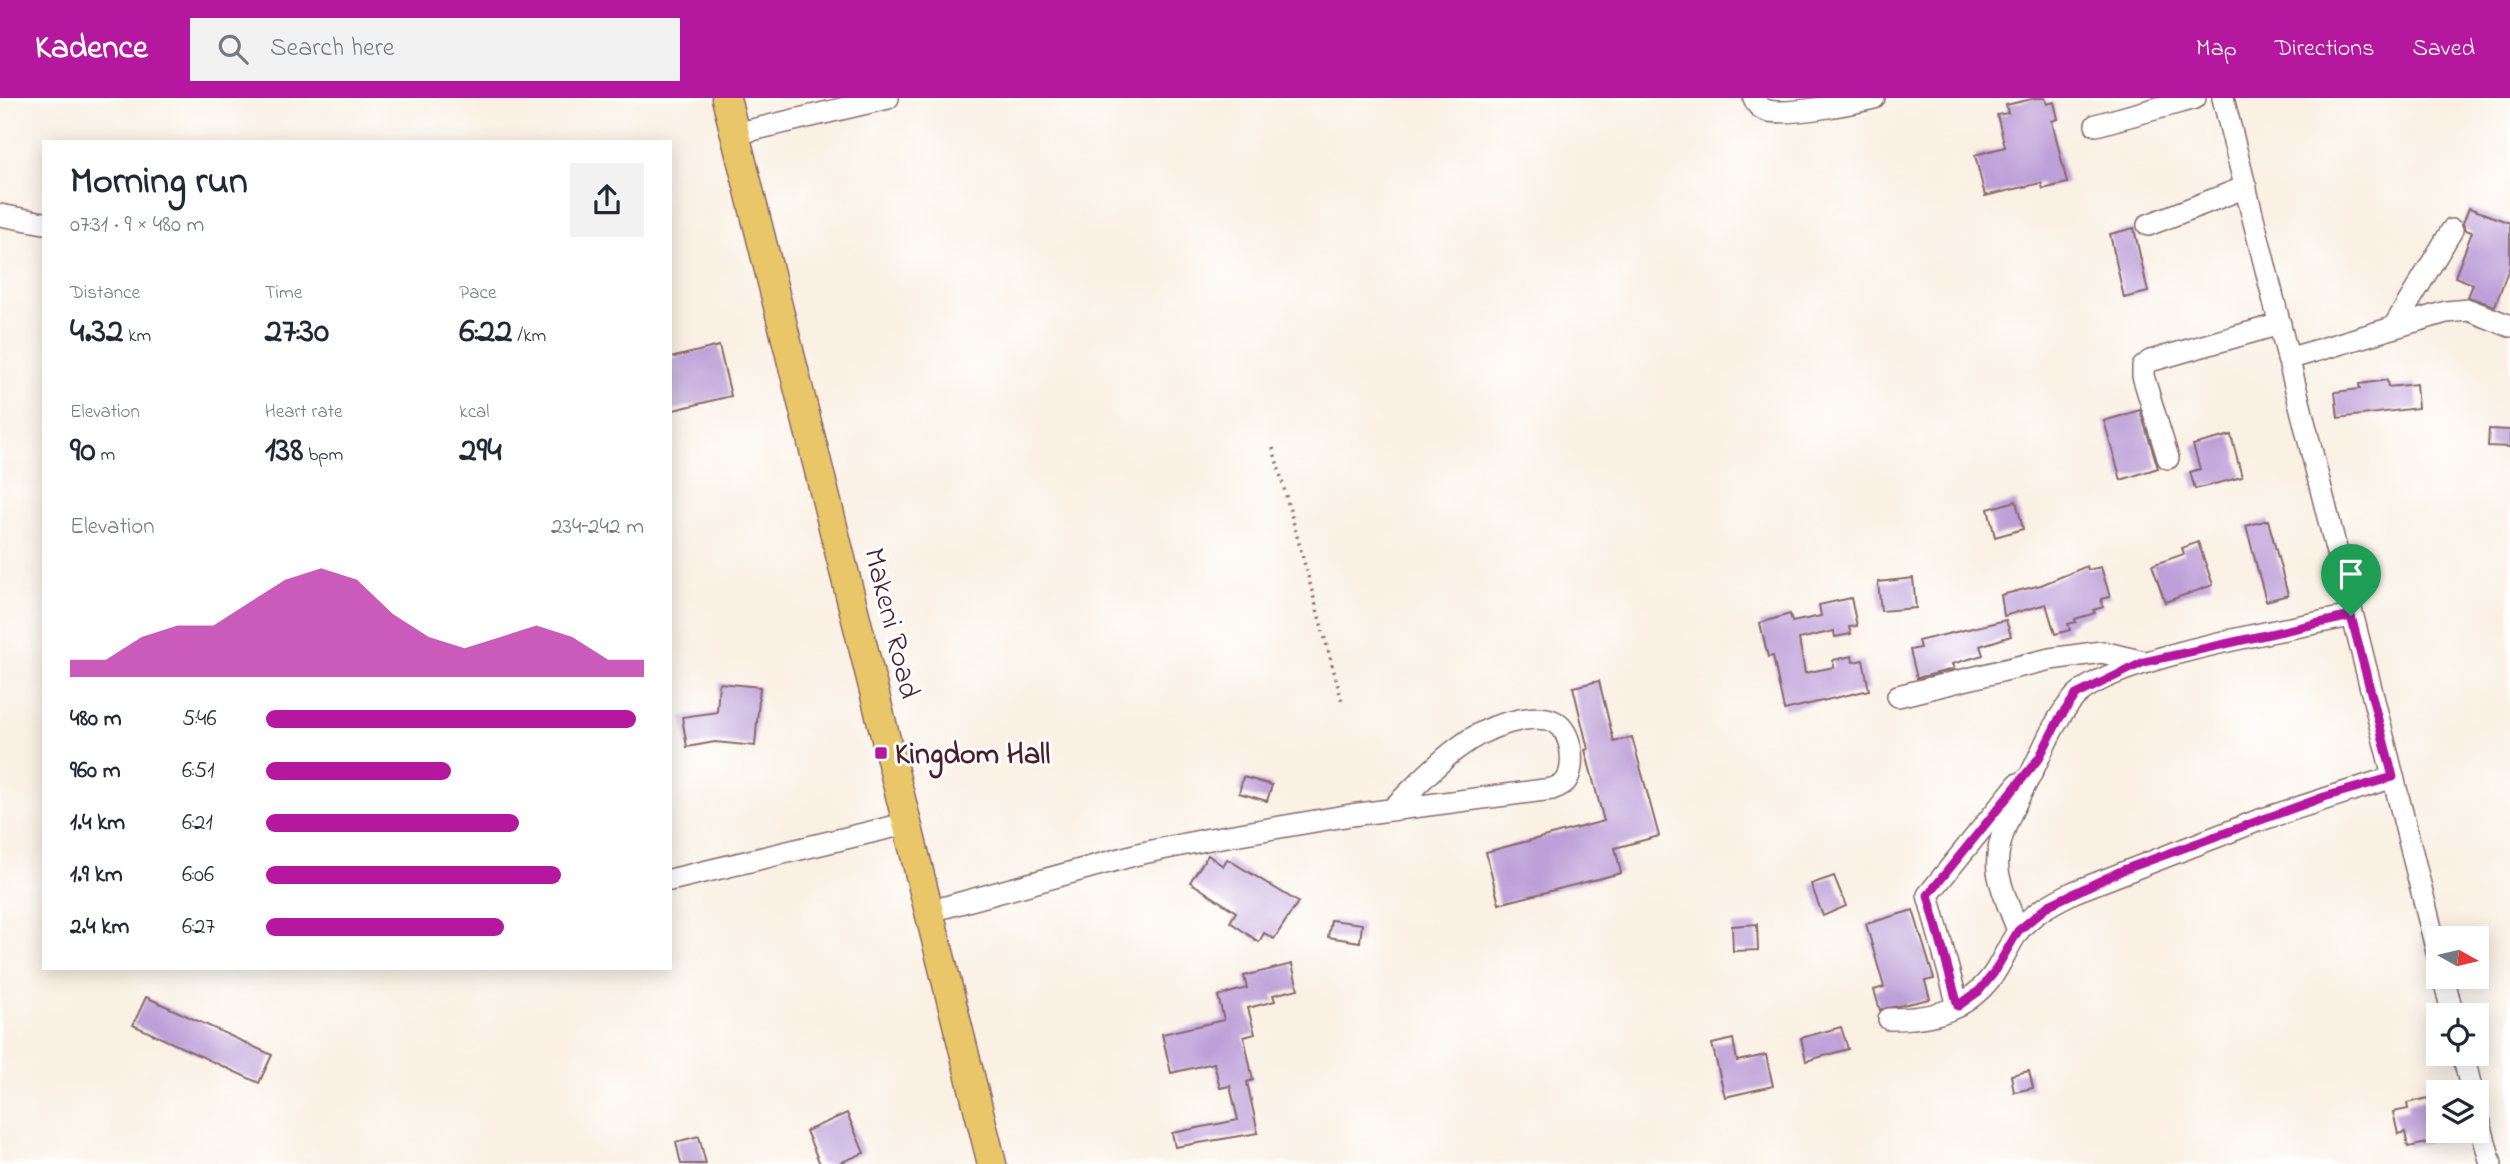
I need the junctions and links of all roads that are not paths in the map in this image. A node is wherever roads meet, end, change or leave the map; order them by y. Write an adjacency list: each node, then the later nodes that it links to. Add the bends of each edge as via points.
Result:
1 (726, 98): 8 (main road, Makeni Road)
2 (887, 98): 8 (street)
3 (1754, 98): 4 (street, via 1758,107 1768,111)
4 (1874, 98)
5 (2195, 98): 7 (street)
6 (2223, 98): 9 (street)
7 (2096, 125)
8 (735, 134): 25 (main road, Makeni Road)
9 (2246, 187): 12 (street); 14 (street)
10 (0, 215): 11 (street)
11 (42, 223)
12 (2148, 225)
13 (2452, 230): 15 (street)
14 (2280, 324): 17 (street); 18 (street, via 2150,361 2143,367)
15 (2395, 325): 16 (street, via 2469,310); 17 (street)
16 (2510, 326)
17 (2288, 359): 19 (street)
18 (2168, 458)
19 (2351, 616): 20 (street); 23 (street)
20 (2144, 662): 21 (street, via 2102,652 2050,659); 22 (street, via 2076,695)
21 (1898, 696)
22 (2039, 758): 29 (street, via 2017,801 1998,858 2000,882); 30 (street, via 1928,895)
23 (2393, 777): 28 (street); 29 (street, via 2324,797 2123,870 2049,905)
24 (1392, 809): 24 (street, via 1473,737 1507,723 1538,719 1556,722 1565,732 1571,770 1565,783 1552,789); 27 (street, via 1138,854)
25 (909, 823): 26 (street); 27 (main road, Makeni Road)
26 (672, 880)
27 (930, 911): 33 (main road, Makeni Road)
28 (2430, 926)
29 (2018, 931): 30 (street, via 1993,974)
30 (1958, 1006): 31 (street, via 1930,1018)
31 (1889, 1019)
32 (2485, 1143): 34 (street)
33 (992, 1164)
34 (2491, 1164)

